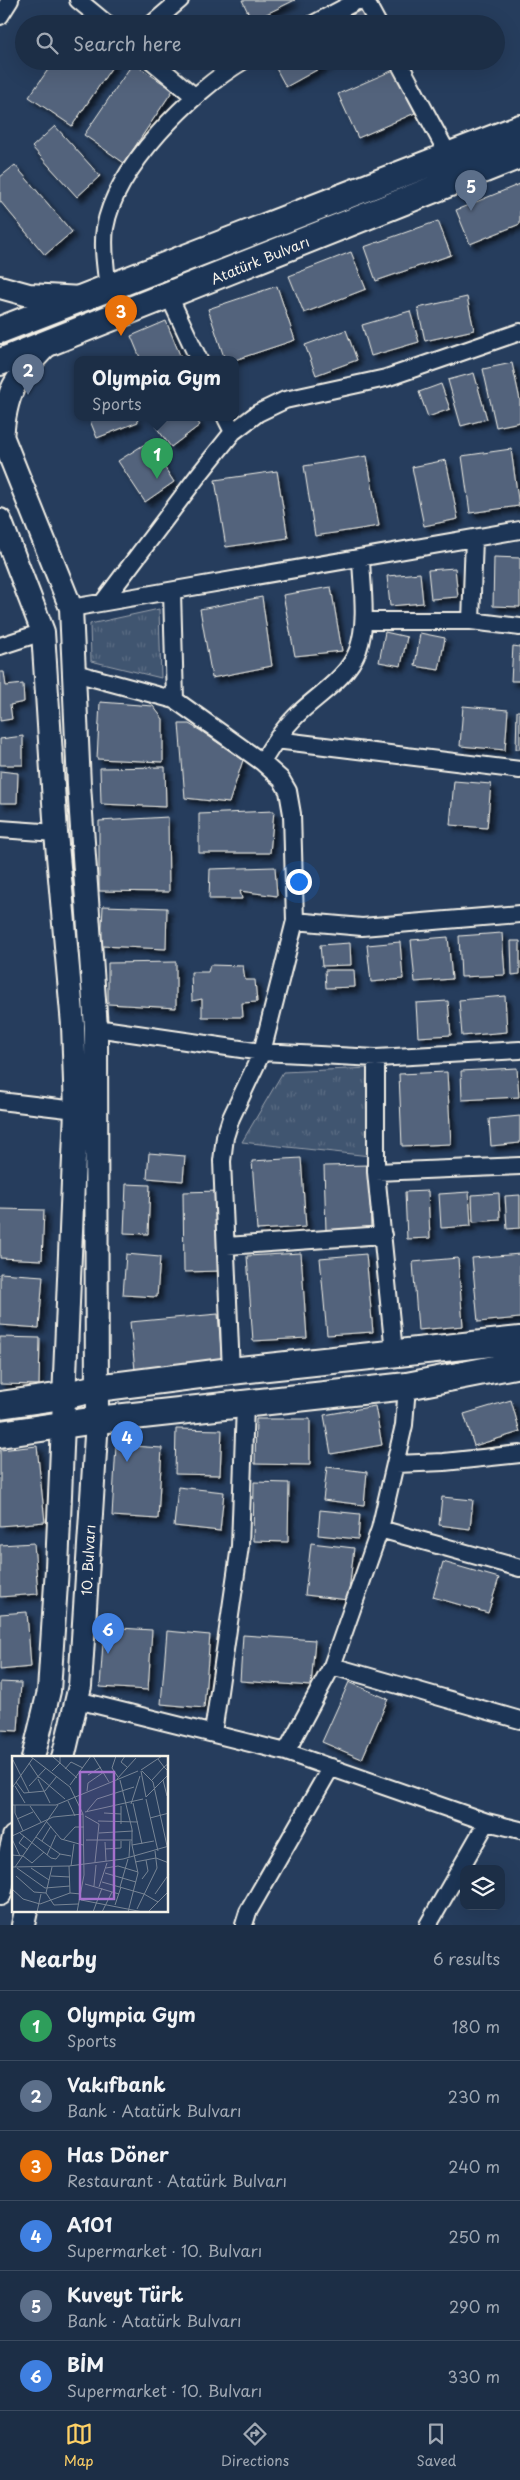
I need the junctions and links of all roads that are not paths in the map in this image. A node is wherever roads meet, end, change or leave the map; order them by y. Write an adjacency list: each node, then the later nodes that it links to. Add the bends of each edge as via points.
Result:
1 (10, 0): 10 (street)
2 (78, 0): 6 (street)
3 (180, 0): 7 (street)
4 (359, 0): 8 (street)
5 (365, 0): 9 (street)
6 (96, 15)
7 (162, 15)
8 (330, 15)
9 (373, 15)
10 (0, 16)
11 (163, 70): 14 (street)
12 (229, 70): 14 (street)
13 (403, 70): 16 (street)
14 (194, 96): 19 (street, via 130,168 112,201 105,228)
15 (520, 128): 16 (main road, Atatürk Bulvarı)
16 (449, 156): 19 (main road, Atatürk Bulvarı)
17 (520, 156): 20 (main road, Atatürk Bulvarı)
18 (0, 287): 21 (main road, via 29,295)
19 (108, 289): 21 (main road, Atatürk Bulvarı)
20 (169, 296): 24 (main road, Atatürk Bulvarı); 25 (street)
21 (82, 298): 22 (main road, Atatürk Bulvarı)
22 (0, 330)
23 (520, 332): 27 (street, via 386,378 285,400)
24 (48, 343): 26 (main road, Atatürk Bulvarı); 28 (main road, via 21,371 10,391)
25 (198, 356)
26 (0, 362)
27 (230, 425): 34 (street, via 197,477)
28 (1, 436): 35 (main road, 10. Bulvarı)
29 (0, 520): 39 (main road)
30 (520, 530): 31 (street)
31 (474, 538): 32 (street); 37 (street)
32 (361, 559): 33 (street); 36 (street)
33 (172, 592): 34 (street); 42 (street)
34 (103, 602): 35 (street)
35 (71, 608): 41 (main road, 10. Bulvarı)
36 (364, 621): 37 (street); 43 (street, via 358,650 345,672 295,717)
37 (471, 621): 38 (street)
38 (520, 627)
39 (44, 632): 40 (street); 47 (main road)
40 (0, 646)
41 (75, 673): 42 (street); 50 (main road, 10. Bulvarı, via 79,785)
42 (175, 700): 44 (street)
43 (276, 740): 44 (street); 45 (street)
44 (262, 762): 49 (street, via 281,779 288,791 292,814)
45 (520, 770)
46 (0, 829): 47 (street)
47 (56, 833): 55 (main road, via 73,1025)
48 (520, 914): 49 (street, via 362,927)
49 (295, 921): 52 (street)
50 (96, 1028): 52 (street); 65 (main road, 10. Bulvarı)
51 (520, 1050): 53 (street)
52 (262, 1052): 53 (street); 59 (street, via 225,1137 222,1161)
53 (376, 1058): 57 (street)
54 (0, 1101): 55 (street)
55 (76, 1110): 66 (main road, via 74,1207)
56 (520, 1166): 57 (street)
57 (376, 1172): 58 (street)
58 (383, 1235): 59 (street); 61 (street)
59 (227, 1246): 63 (street)
60 (520, 1340): 61 (main road)
61 (394, 1352): 63 (main road)
62 (520, 1364): 64 (main road)
63 (231, 1371): 65 (main road)
64 (407, 1386): 68 (main road); 73 (street)
65 (97, 1388): 66 (main road); 69 (main road, 10. Bulvarı)
66 (62, 1396): 67 (main road); 70 (main road)
67 (0, 1405)
68 (245, 1405): 69 (main road); 79 (street, via 240,1546)
69 (97, 1420): 70 (main road); 77 (main road, 10. Bulvarı)
70 (62, 1427): 71 (main road); 81 (main road, via 49,1691)
71 (0, 1434)
72 (520, 1454): 73 (street)
73 (396, 1464): 74 (street)
74 (380, 1529): 75 (street); 76 (street)
75 (520, 1568)
76 (332, 1666): 78 (street); 80 (street)
77 (77, 1700): 79 (street); 82 (main road, 10. Bulvarı)
78 (520, 1720)
79 (213, 1733): 80 (street)
80 (286, 1752): 83 (street)
81 (33, 1756)
82 (63, 1756)
83 (331, 1767): 84 (street); 90 (street, via 248,1912)
84 (487, 1822): 85 (street); 91 (street)
85 (520, 1830)
86 (8, 1845): 87 (main road)
87 (0, 1894)
88 (26, 1912): 89 (main road)
89 (23, 1925)
90 (244, 1925)
91 (428, 1925)

